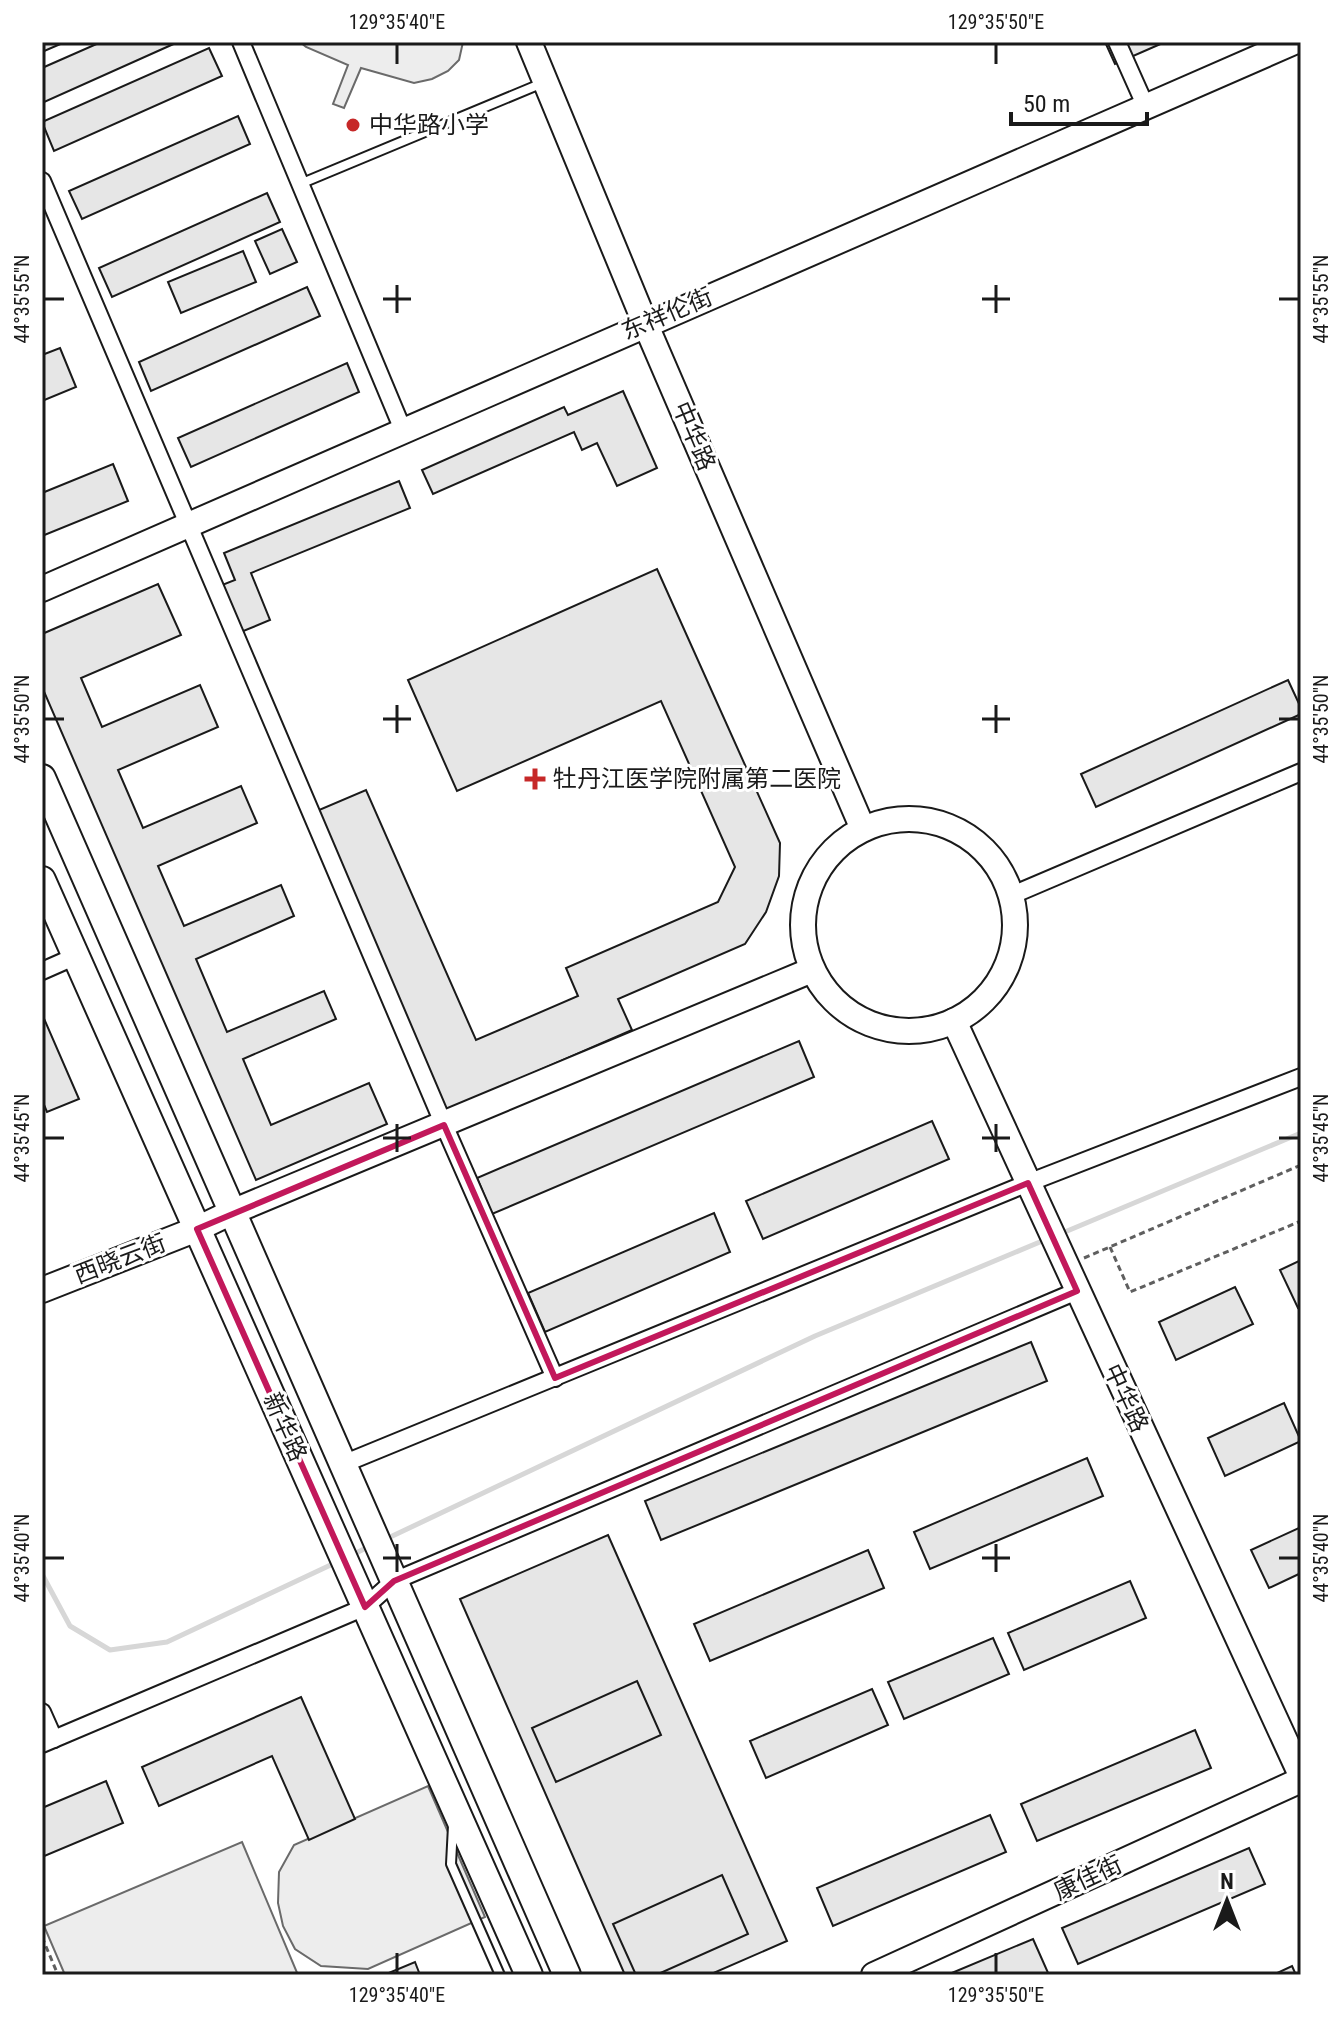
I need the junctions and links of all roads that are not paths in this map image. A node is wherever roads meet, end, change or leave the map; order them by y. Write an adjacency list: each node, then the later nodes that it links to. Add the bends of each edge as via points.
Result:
1 (241, 42): 8 (street)
2 (529, 42): 5 (street, 中华路)
3 (1117, 42): 6 (street)
4 (1294, 42): 6 (street, 东祥伦街)
5 (545, 82): 8 (lane); 9 (street, 中华路)
6 (1146, 107): 9 (street, 东祥伦街)
7 (42, 181): 11 (street)
8 (300, 184): 10 (street)
9 (645, 323): 10 (street, 东祥伦街); 15 (street, 中华路)
10 (403, 430): 11 (street, 东祥伦街)
11 (189, 524): 12 (street, 东祥伦街); 23 (street)
12 (42, 589)
13 (1301, 772): 17 (street)
14 (42, 778): 25 (main road)
15 (863, 829): 17 (street, via 897,819 932,821 964,834 990,857); 19 (street, via 836,848 811,884 803,938)
16 (42, 880): 18 (main road, 新华路)
17 (1010, 896): 21 (street, via 1015,920 1012,951 1000,980 980,1004)
18 (76, 956): 20 (street); 26 (main road, 新华路)
19 (812, 970): 21 (street, via 831,998 857,1018 889,1030 922,1031); 23 (street, 西晓云街)
20 (42, 971)
21 (954, 1021): 24 (street, 中华路)
22 (1301, 1077): 24 (street)
23 (444, 1125): 25 (street, 西晓云街); 29 (street)
24 (1028, 1183): 28 (street, 中华路); 29 (street)
25 (232, 1212): 26 (street, 西晓云街); 30 (main road)
26 (197, 1229): 27 (street, 西晓云街); 32 (main road, 新华路)
27 (42, 1290)
28 (1077, 1291): 31 (street); 35 (street, 中华路)
29 (555, 1378): 30 (street)
30 (343, 1464): 31 (main road)
31 (394, 1581): 32 (street); 39 (main road)
32 (365, 1607): 34 (street); 36 (main road, 新华路)
33 (42, 1712): 34 (street)
34 (48, 1742)
35 (1301, 1778): 40 (street, 康佳街)
36 (453, 1805): 37 (lane, via 451,1864); 38 (main road, 新华路)
37 (500, 1975)
38 (529, 1975)
39 (567, 1975)
40 (874, 1975)

